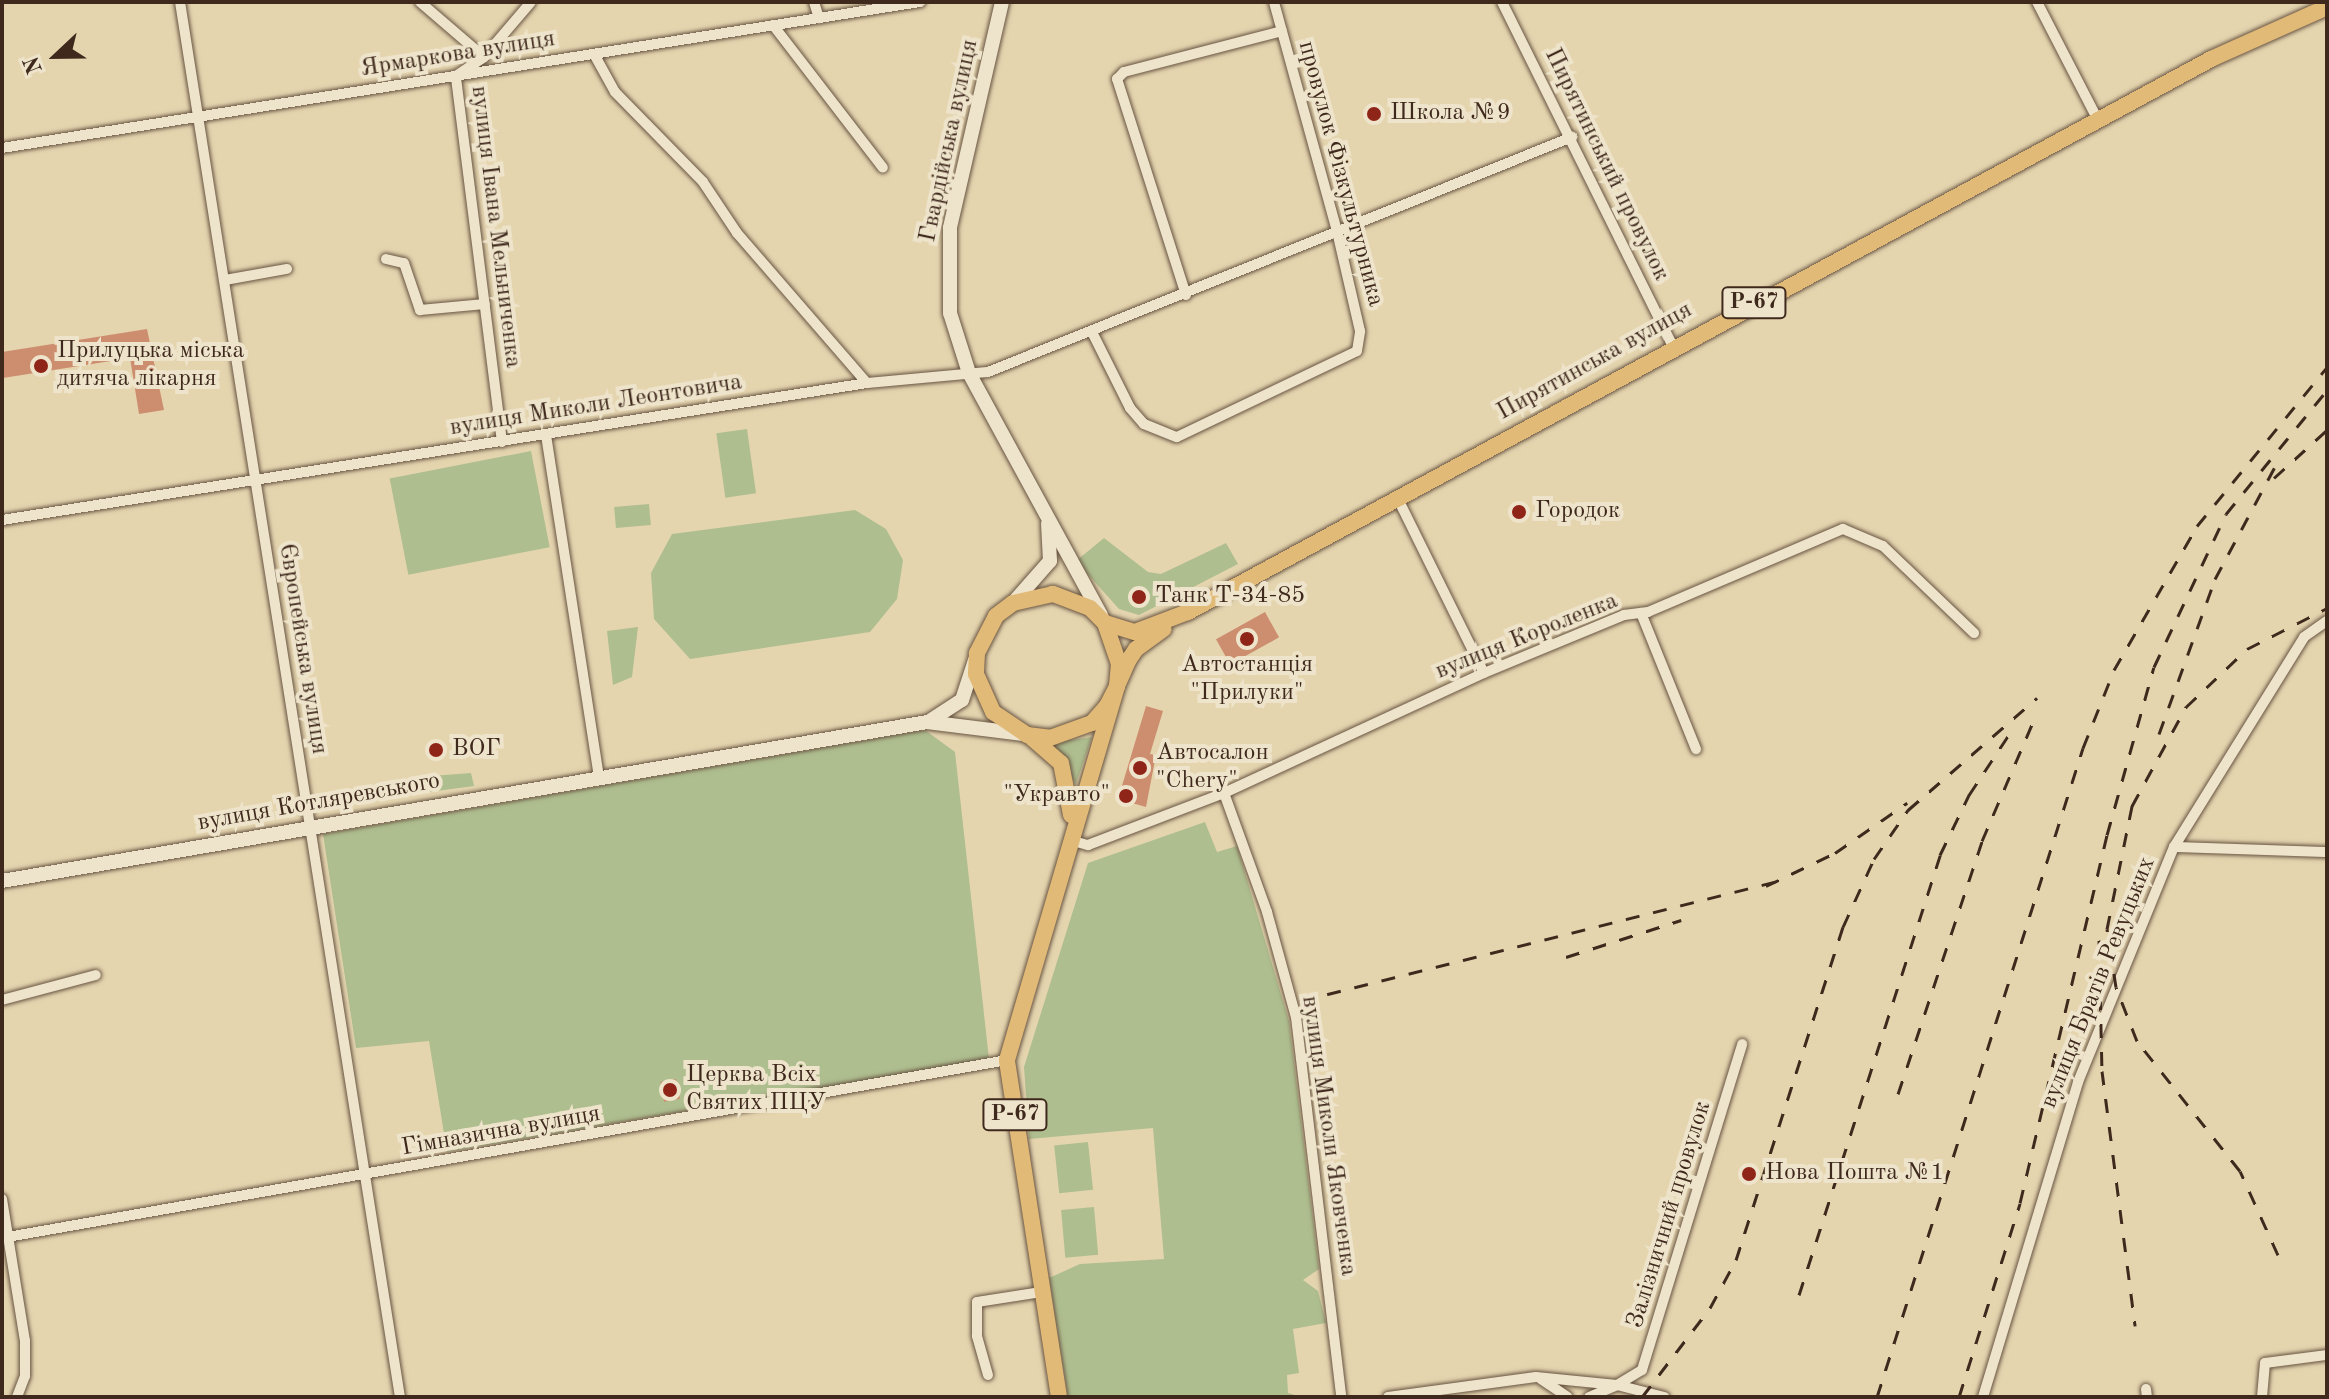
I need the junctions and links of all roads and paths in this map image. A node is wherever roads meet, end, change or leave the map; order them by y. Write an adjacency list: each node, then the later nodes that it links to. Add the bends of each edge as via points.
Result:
1 (180, 2): 17 (street, Європейська вулиця)
2 (420, 2): 15 (street)
3 (531, 2): 15 (street, вулиця Івана Мельниченка)
4 (814, 2): 11 (street)
5 (920, 2): 11 (street, Ярмаркова вулиця)
6 (1002, 2): 30 (main road, Гвардійська вулиця, via 950,228 950,313)
7 (1274, 2): 13 (street, провулок Фізкультурника)
8 (1502, 2): 19 (street, Пирятинський провулок)
9 (2037, 2): 18 (street)
10 (2327, 7): 18 (main road, Пирятинська вулиця / Р-67)
11 (819, 18): 12 (street, Ярмаркова вулиця)
12 (773, 25): 14 (street, Ярмаркова вулиця); 21 (street)
13 (1282, 31): 22 (street, провулок Фізкультурника); 26 (street, via 1124,72 1117,79)
14 (594, 54): 16 (street, Ярмаркова вулиця); 31 (street, via 615,92 703,182 737,233)
15 (484, 57): 16 (street, вулиця Івана Мельниченка)
16 (456, 76): 17 (street, Ярмаркова вулиця); 27 (street, вулиця Івана Мельниченка)
17 (201, 114): 20 (street, Ярмаркова вулиця); 25 (street, Європейська вулиця)
18 (2098, 120): 29 (main road, Пирятинська вулиця / Р-67)
19 (1572, 137): 22 (street, вулиця Миколи Леонтовича); 29 (street, Пирятинський провулок)
20 (2, 148)
21 (883, 168)
22 (1337, 231): 26 (street, вулиця Миколи Леонтовича); 28 (street, провулок Фізкультурника, via 1360,331 1357,351 1192,432 1165,435 1144,424)
23 (386, 259): 27 (street, via 404,263 420,310)
24 (287, 269): 25 (street)
25 (225, 280): 34 (street, Європейська вулиця)
26 (1186, 295): 28 (street, вулиця Миколи Леонтовича)
27 (485, 304): 33 (street, вулиця Івана Мельниченка)
28 (1092, 332): 30 (street, вулиця Миколи Леонтовича, via 988,372)
29 (1673, 346): 35 (main road, Пирятинська вулиця / Р-67)
30 (969, 373): 31 (street, вулиця Миколи Леонтовича); 36 (main road, Гвардійська вулиця)
31 (867, 383): 32 (street, вулиця Миколи Леонтовича)
32 (546, 435): 33 (street, вулиця Миколи Леонтовича); 50 (street)
33 (502, 442): 34 (street, вулиця Миколи Леонтовича)
34 (254, 480): 37 (street, вулиця Миколи Леонтовича); 52 (street, Європейська вулиця)
35 (1397, 497): 39 (main road, Пирятинська вулиця / Р-67); 45 (street)
36 (1045, 507): 38 (main road, via 1050,561); 42 (main road, Гвардійська вулиця)
37 (2, 520)
38 (1013, 603): 42 (main road, Р-67, via 1053,594 1082,603); 44 (main road, via 996,616)
39 (1188, 612): 42 (main road, Р-67, via 1135,632); 46 (main road, Р-67, via 1136,649)
40 (1641, 613): 43 (street, вулиця Короленка, via 1843,529 1883,546); 45 (street, вулиця Короленка); 49 (street)
41 (2327, 621): 54 (street, вулиця Братів Ревуцьких, via 2304,637)
42 (1105, 623): 46 (main road, Р-67, via 1115,642)
43 (1974, 633)
44 (977, 653): 47 (main road, via 962,700); 48 (main road, Р-67, via 976,674 993,712)
45 (1484, 673): 51 (street, вулиця Короленка)
46 (1117, 686): 48 (main road, Р-67, via 1100,715 1072,734); 53 (main road, Р-67)
47 (927, 722): 48 (main road); 50 (main road, вулиця Котляревського)
48 (1027, 735): 53 (main road, Р-67, via 1051,751 1069,778)
49 (1696, 749)
50 (599, 778): 52 (main road, вулиця Котляревського)
51 (1224, 793): 53 (street, вулиця Короленка, via 1088,845); 72 (street, вулиця Миколи Яковченка, via 1267,912 1296,1017)
52 (310, 826): 56 (main road, вулиця Котляревського); 61 (street, Європейська вулиця)
53 (1070, 840): 60 (main road, Р-67)
54 (2174, 847): 55 (street); 77 (street, вулиця Братів Ревуцьких, via 2078,1082)
55 (2327, 852)
56 (2, 881)
57 (96, 975): 58 (street)
58 (2, 1000)
59 (1742, 1044): 68 (street, Залізничний провулок, via 1647,1359 1642,1370)
60 (1007, 1060): 61 (street, Гімназична вулиця); 64 (main road, Р-67)
61 (367, 1177): 63 (street, Гімназична вулиця); 70 (street, Європейська вулиця)
62 (2, 1199): 63 (street)
63 (5, 1237): 69 (street, via 25,1341 25,1376)
64 (1041, 1292): 66 (street, via 977,1302 977,1336); 71 (main road, Р-67)
65 (2327, 1355): 78 (street, via 2265,1363)
66 (988, 1375)
67 (1536, 1377): 68 (street); 73 (street); 74 (street)
68 (1617, 1385): 75 (street, Залізничний провулок); 76 (street)
69 (17, 1397)
70 (400, 1397)
71 (1059, 1397)
72 (1341, 1397)
73 (1388, 1397)
74 (1568, 1397)
75 (1589, 1397)
76 (1664, 1397)
77 (1983, 1397)
78 (2262, 1397)

